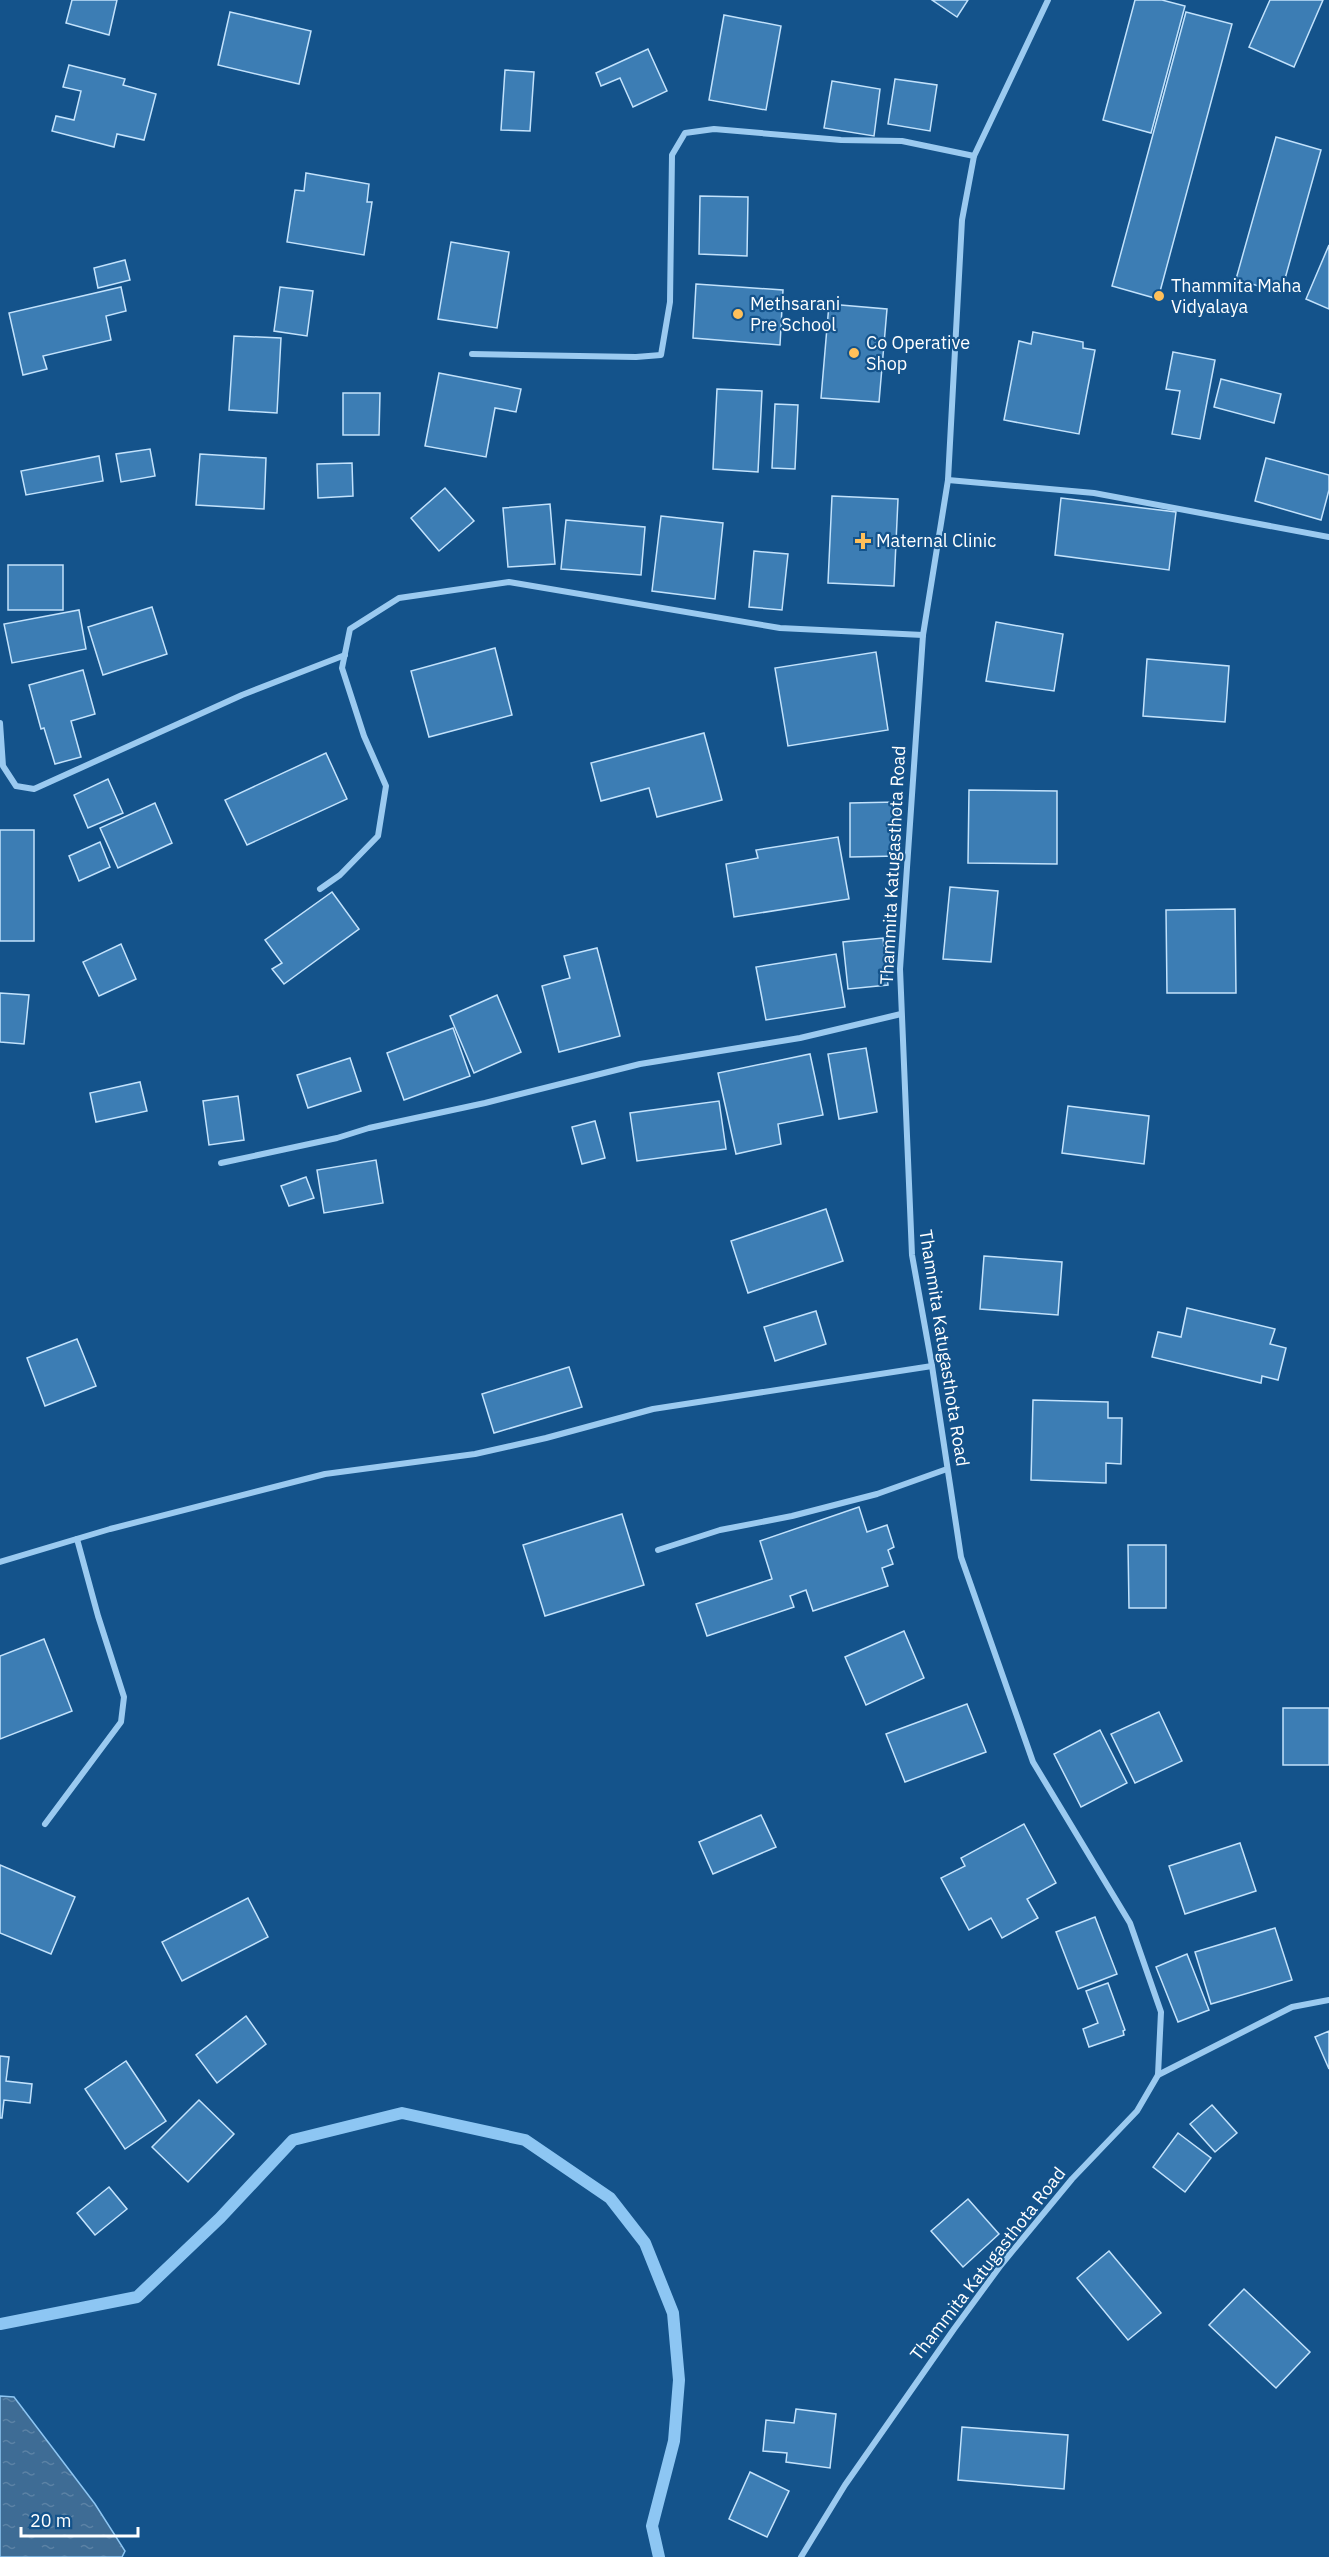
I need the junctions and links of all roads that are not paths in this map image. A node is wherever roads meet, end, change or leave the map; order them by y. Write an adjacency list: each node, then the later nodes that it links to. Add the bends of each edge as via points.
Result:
1 (1048, 0): 2 (street, Thammita Katugasthota Road)
2 (974, 156): 3 (street, via 902,141 714,129 685,133 672,155 670,302 661,355); 4 (street, Thammita Katugasthota Road, via 962,220)
3 (472, 354)
4 (948, 480): 5 (street, via 1094,493); 6 (street, Thammita Katugasthota Road)
5 (1329, 537)
6 (923, 636): 7 (street, via 780,628 509,582 399,598 350,629); 10 (street, Thammita Katugasthota Road, via 900,969)
7 (345, 656): 8 (street, via 242,695 34,789 16,786 3,766); 9 (street, via 342,668 364,736 386,786 378,836 340,875)
8 (0, 723)
9 (320, 889)
10 (901, 1014): 11 (street, via 800,1038 639,1064); 12 (street, Thammita Katugasthota Road, via 912,1255)
11 (221, 1163)
12 (932, 1366): 13 (street, Thammita Katugasthota Road); 14 (street, via 653,1409 475,1454 324,1474)
13 (947, 1469): 15 (street, via 877,1494 720,1530); 19 (street, Thammita Katugasthota Road, via 961,1557 1033,1762 1130,1923 1161,2012)
14 (77, 1539): 16 (street); 17 (street, via 124,1697 121,1722)
15 (658, 1550)
16 (0, 1562)
17 (45, 1824)
18 (1329, 2000): 19 (street, via 1292,2007)
19 (1158, 2075): 20 (street, Thammita Katugasthota Road, via 1137,2111 1072,2179 961,2319 845,2486)
20 (801, 2557)

